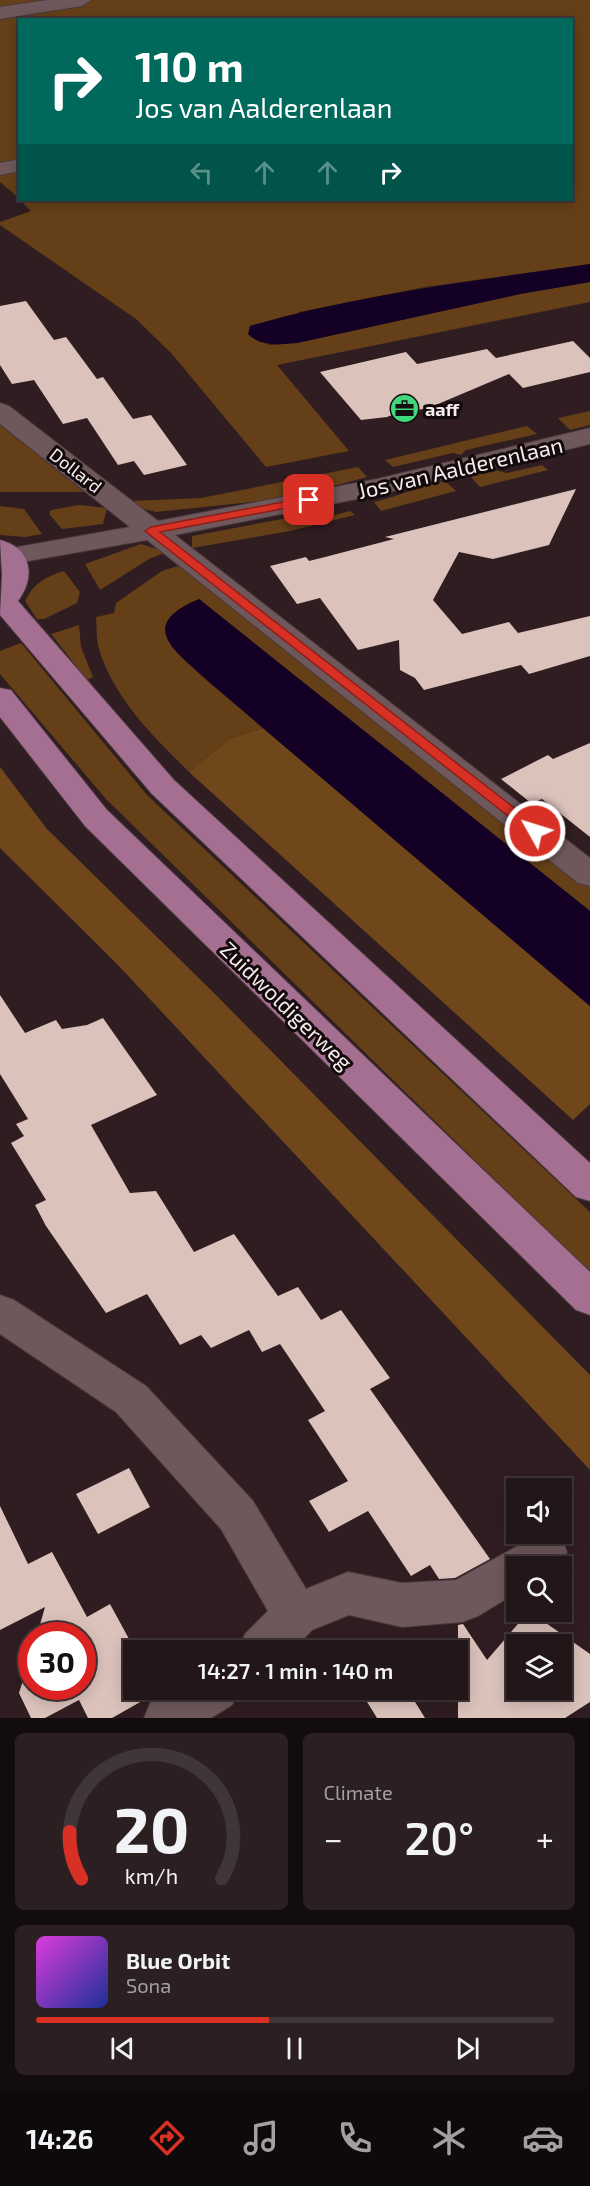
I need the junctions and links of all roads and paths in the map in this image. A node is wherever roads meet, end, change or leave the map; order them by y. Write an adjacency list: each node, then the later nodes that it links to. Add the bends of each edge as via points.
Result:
1 (82, 0): 2 (street)
2 (0, 13)
3 (18, 165): 4 (street)
4 (0, 168)
5 (0, 411): 7 (street, Dollard)
6 (590, 436): 7 (street, Jos van Aalderenlaan, via 377,487)
7 (151, 531): 8 (street, Jos van Aalderenlaan); 11 (street, Dollard)
8 (5, 552): 9 (main road, via 17,567 18,578)
9 (2, 602): 12 (main road, via 163,787)
10 (0, 697): 13 (main road, Zuidwoldigerweg, via 96,818)
11 (590, 875)
12 (590, 1186)
13 (590, 1298)
14 (0, 1312): 16 (street, via 131,1399 237,1515)
15 (506, 1575): 16 (street, via 462,1601 402,1605 348,1593)
16 (296, 1615): 17 (street)
17 (271, 1640)
18 (197, 1700): 19 (street)
19 (168, 1718)

